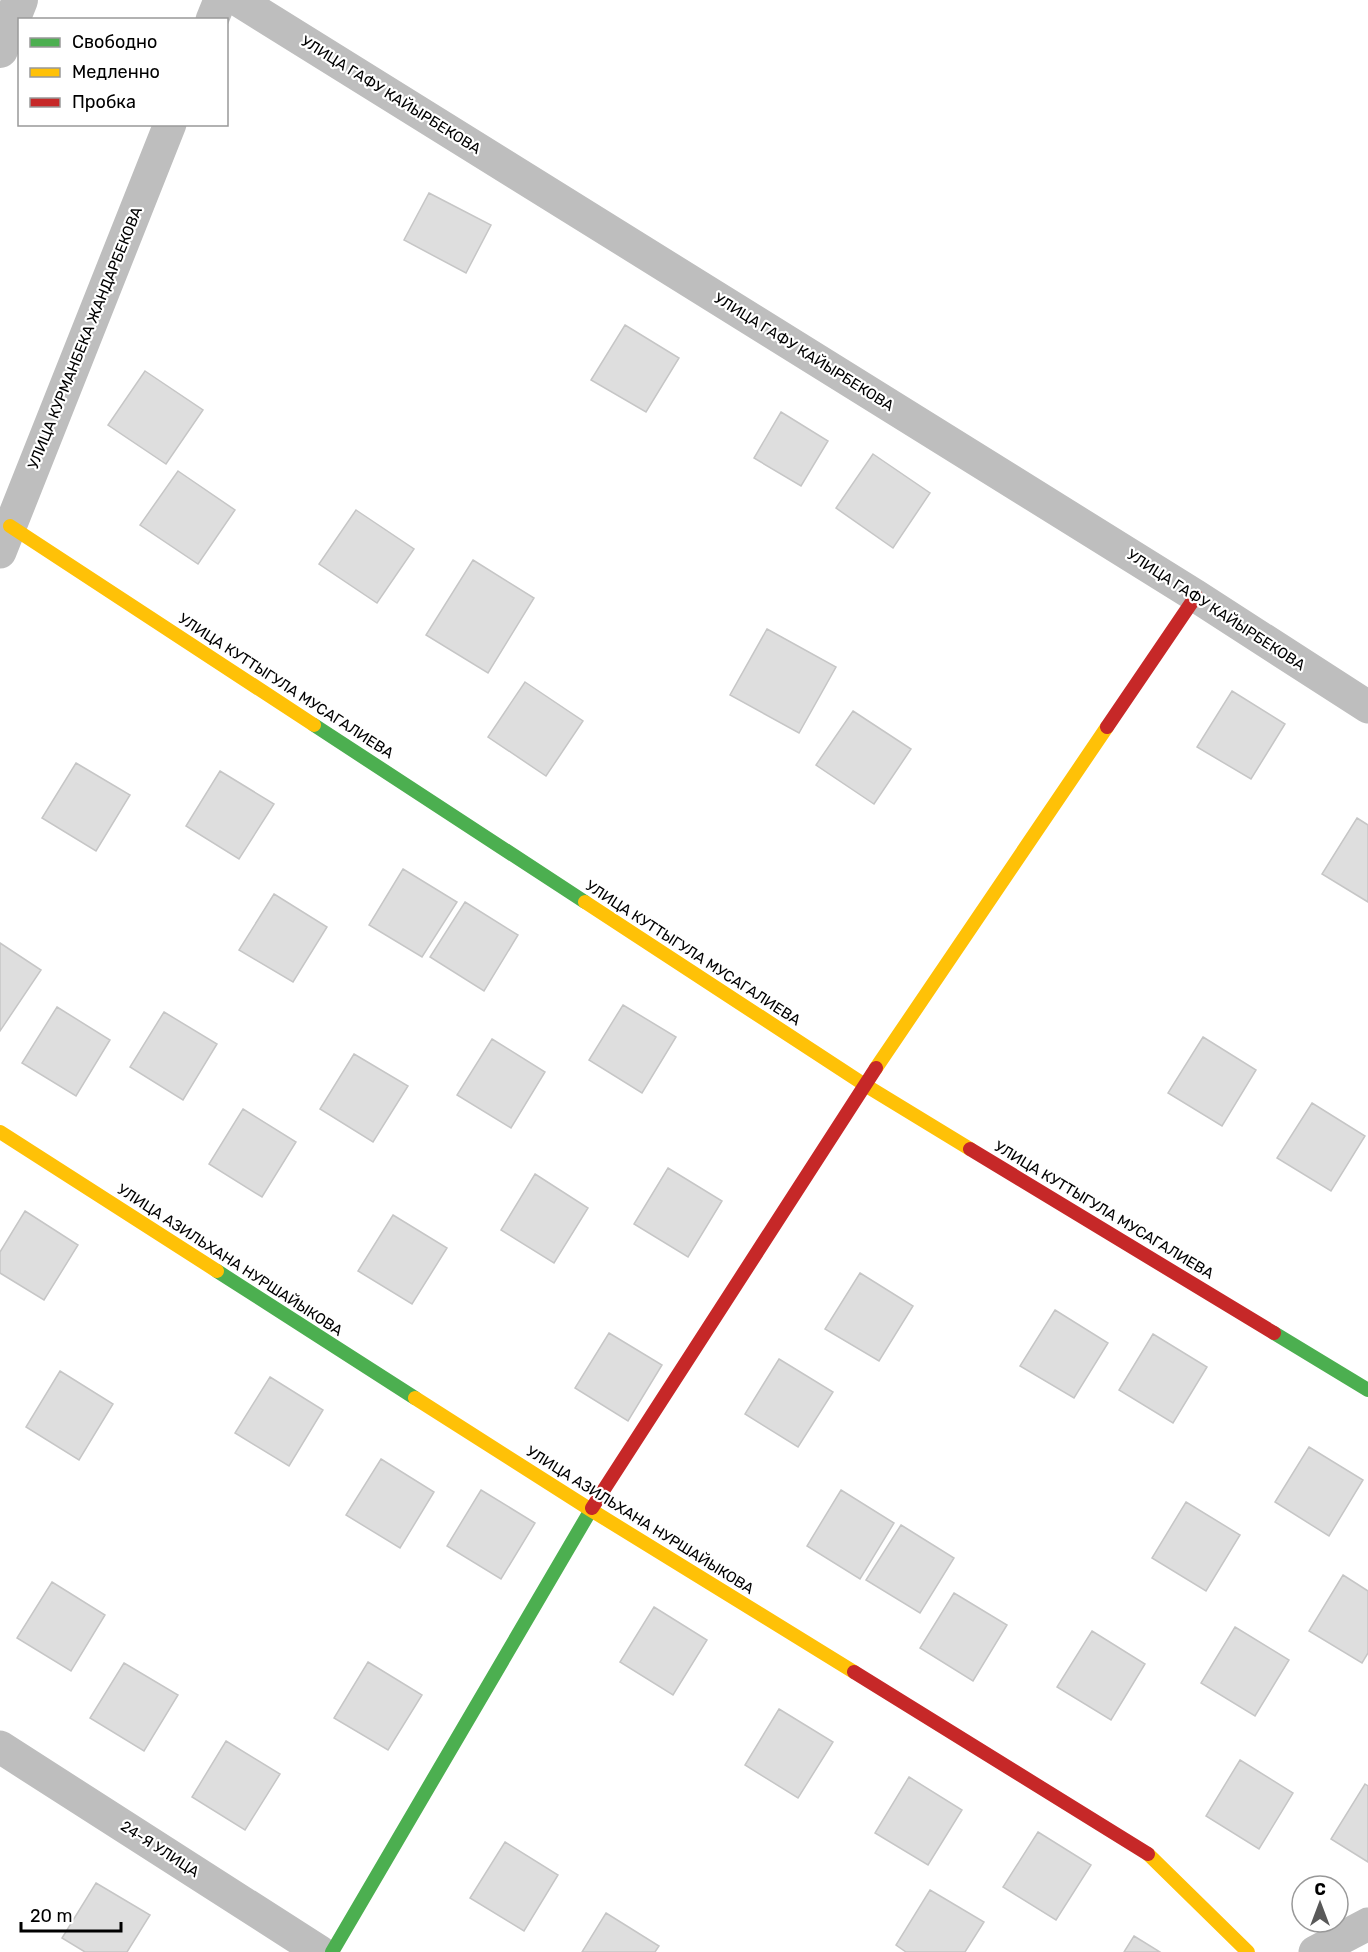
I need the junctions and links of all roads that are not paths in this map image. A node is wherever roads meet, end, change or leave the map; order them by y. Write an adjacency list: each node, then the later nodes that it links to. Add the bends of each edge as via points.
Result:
1 (220, 0): 3 (street)
2 (238, 0): 6 (street, УЛИЦА ГАФУ КАЙЫРБЕКОВА)
3 (213, 18)
4 (169, 126): 5 (street, УЛИЦА КУРМАНБЕКА ЖАНДАРБЕКОВА)
5 (5, 539): 8 (street, УЛИЦА КУТТЫГУЛА МУСАГАЛИЕВА)
6 (1196, 596): 7 (street, УЛИЦА ГАФУ КАЙЫРБЕКОВА); 8 (street)
7 (1368, 707)
8 (865, 1085): 10 (street, УЛИЦА КУТТЫГУЛА МУСАГАЛИЕВА); 11 (street)
9 (0, 1132): 11 (street, УЛИЦА АЗИЛЬХАНА НУРШАЙЫКОВА)
10 (1368, 1390)
11 (591, 1510): 15 (street); 16 (street, УЛИЦА АЗИЛЬХАНА НУРШАЙЫКОВА, via 1144,1850)
12 (0, 1747): 14 (street, 24-Я УЛИЦА)
13 (1368, 1924): 17 (street)
14 (320, 1952)
15 (332, 1952)
16 (1248, 1952)
17 (1316, 1952)

